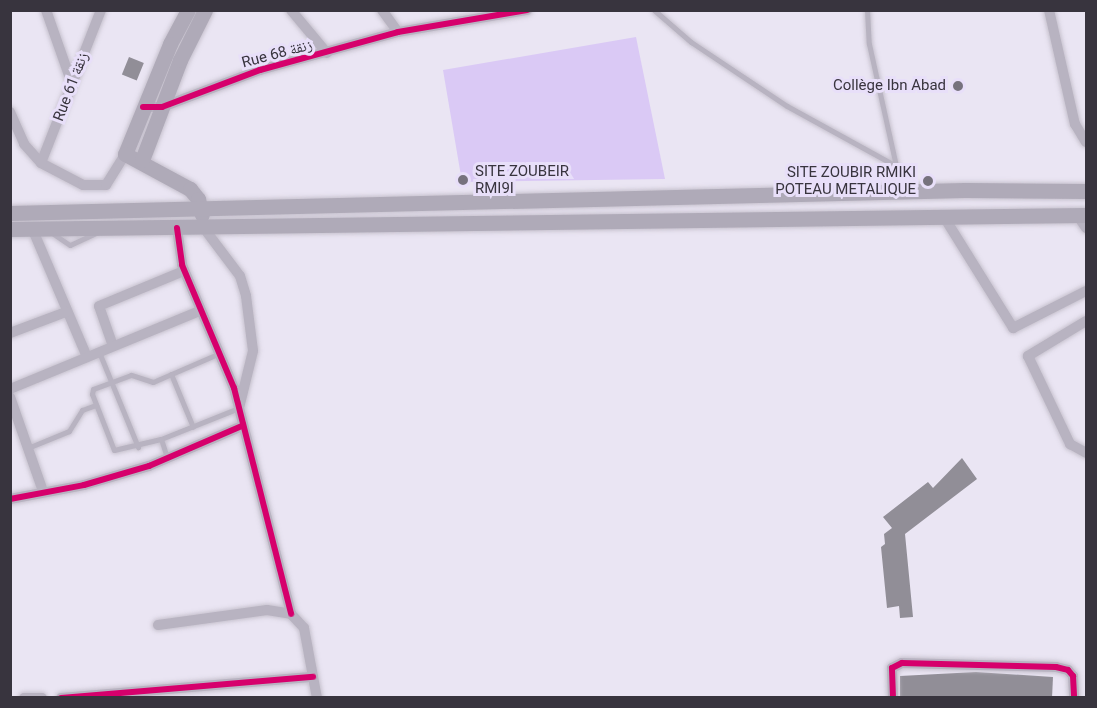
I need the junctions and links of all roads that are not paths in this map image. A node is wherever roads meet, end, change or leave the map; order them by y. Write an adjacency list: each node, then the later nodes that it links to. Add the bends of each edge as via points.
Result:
1 (46, 10): 14 (street)
2 (100, 10): 14 (street, Rue 61 زنقة)
3 (188, 10): 16 (main road)
4 (205, 10): 15 (main road)
5 (291, 10): 13 (street)
6 (382, 10): 12 (street)
7 (526, 10): 11 (street, Rue 68 زنقة)
8 (654, 10): 22 (lane, via 673,29 787,106)
9 (867, 10): 22 (lane, via 869,44)
10 (1049, 10): 18 (street, via 1075,124)
11 (474, 15): 12 (street, Rue 68 زنقة)
12 (398, 32): 13 (street, Rue 68 زنقة)
13 (327, 53): 15 (street, Rue 68 زنقة, via 260,70)
14 (72, 84): 21 (street, Rue 61 زنقة)
15 (162, 107): 16 (street, Rue 68 زنقة); 20 (main road)
16 (143, 108): 19 (main road)
17 (10, 112): 21 (street, via 24,144)
18 (1086, 141)
19 (125, 154): 20 (main road); 21 (street, via 112,179 96,188)
20 (142, 160): 25 (main road, via 189,189)
21 (41, 163)
22 (896, 166): 24 (lane)
23 (1085, 187): 24 (main road); 28 (main road)
24 (917, 191): 25 (main road)
25 (202, 208): 26 (main road); 29 (main road)
26 (10, 213)
27 (944, 217): 28 (main road); 29 (main road); 34 (street, via 1013,328)
28 (1083, 219)
29 (203, 227): 31 (main road); 48 (street, via 240,276 246,296 253,351)
30 (39, 228): 31 (main road); 32 (main road); 36 (street)
31 (177, 228): 33 (street)
32 (12, 230)
33 (184, 271): 35 (street); 39 (street, via 99,306)
34 (1086, 291)
35 (199, 311): 39 (street); 41 (street)
36 (66, 312): 38 (street); 42 (street)
37 (1086, 321): 55 (street, via 1028,356 1071,444)
38 (10, 333)
39 (113, 346): 40 (street)
40 (99, 352): 42 (street); 44 (lane)
41 (220, 352): 43 (lane); 48 (street)
42 (87, 357): 45 (street)
43 (171, 374): 44 (lane, via 153,382 131,375); 51 (lane)
44 (112, 381): 47 (lane, via 91,391); 54 (lane)
45 (10, 389)
46 (10, 397): 49 (street)
47 (96, 405): 53 (lane, via 82,410 69,431); 54 (lane, via 114,450)
48 (239, 408): 50 (street); 51 (lane)
49 (15, 419): 53 (street)
50 (242, 426): 56 (street); 59 (street)
51 (193, 428): 52 (lane)
52 (161, 439): 54 (lane); 56 (lane)
53 (30, 447): 57 (street)
54 (138, 447)
55 (1086, 453)
56 (167, 459): 57 (street, via 84,485)
57 (43, 491): 58 (street)
58 (10, 499)
59 (291, 614): 60 (street, via 267,610); 61 (street, via 304,628)
60 (158, 625)
61 (313, 677): 64 (street); 65 (street)
62 (24, 698): 63 (street)
63 (42, 698)
64 (61, 698)
65 (317, 698)
66 (893, 698): 67 (street, via 892,668 902,663 1056,667 1068,670 1072,676)
67 (1074, 698)

